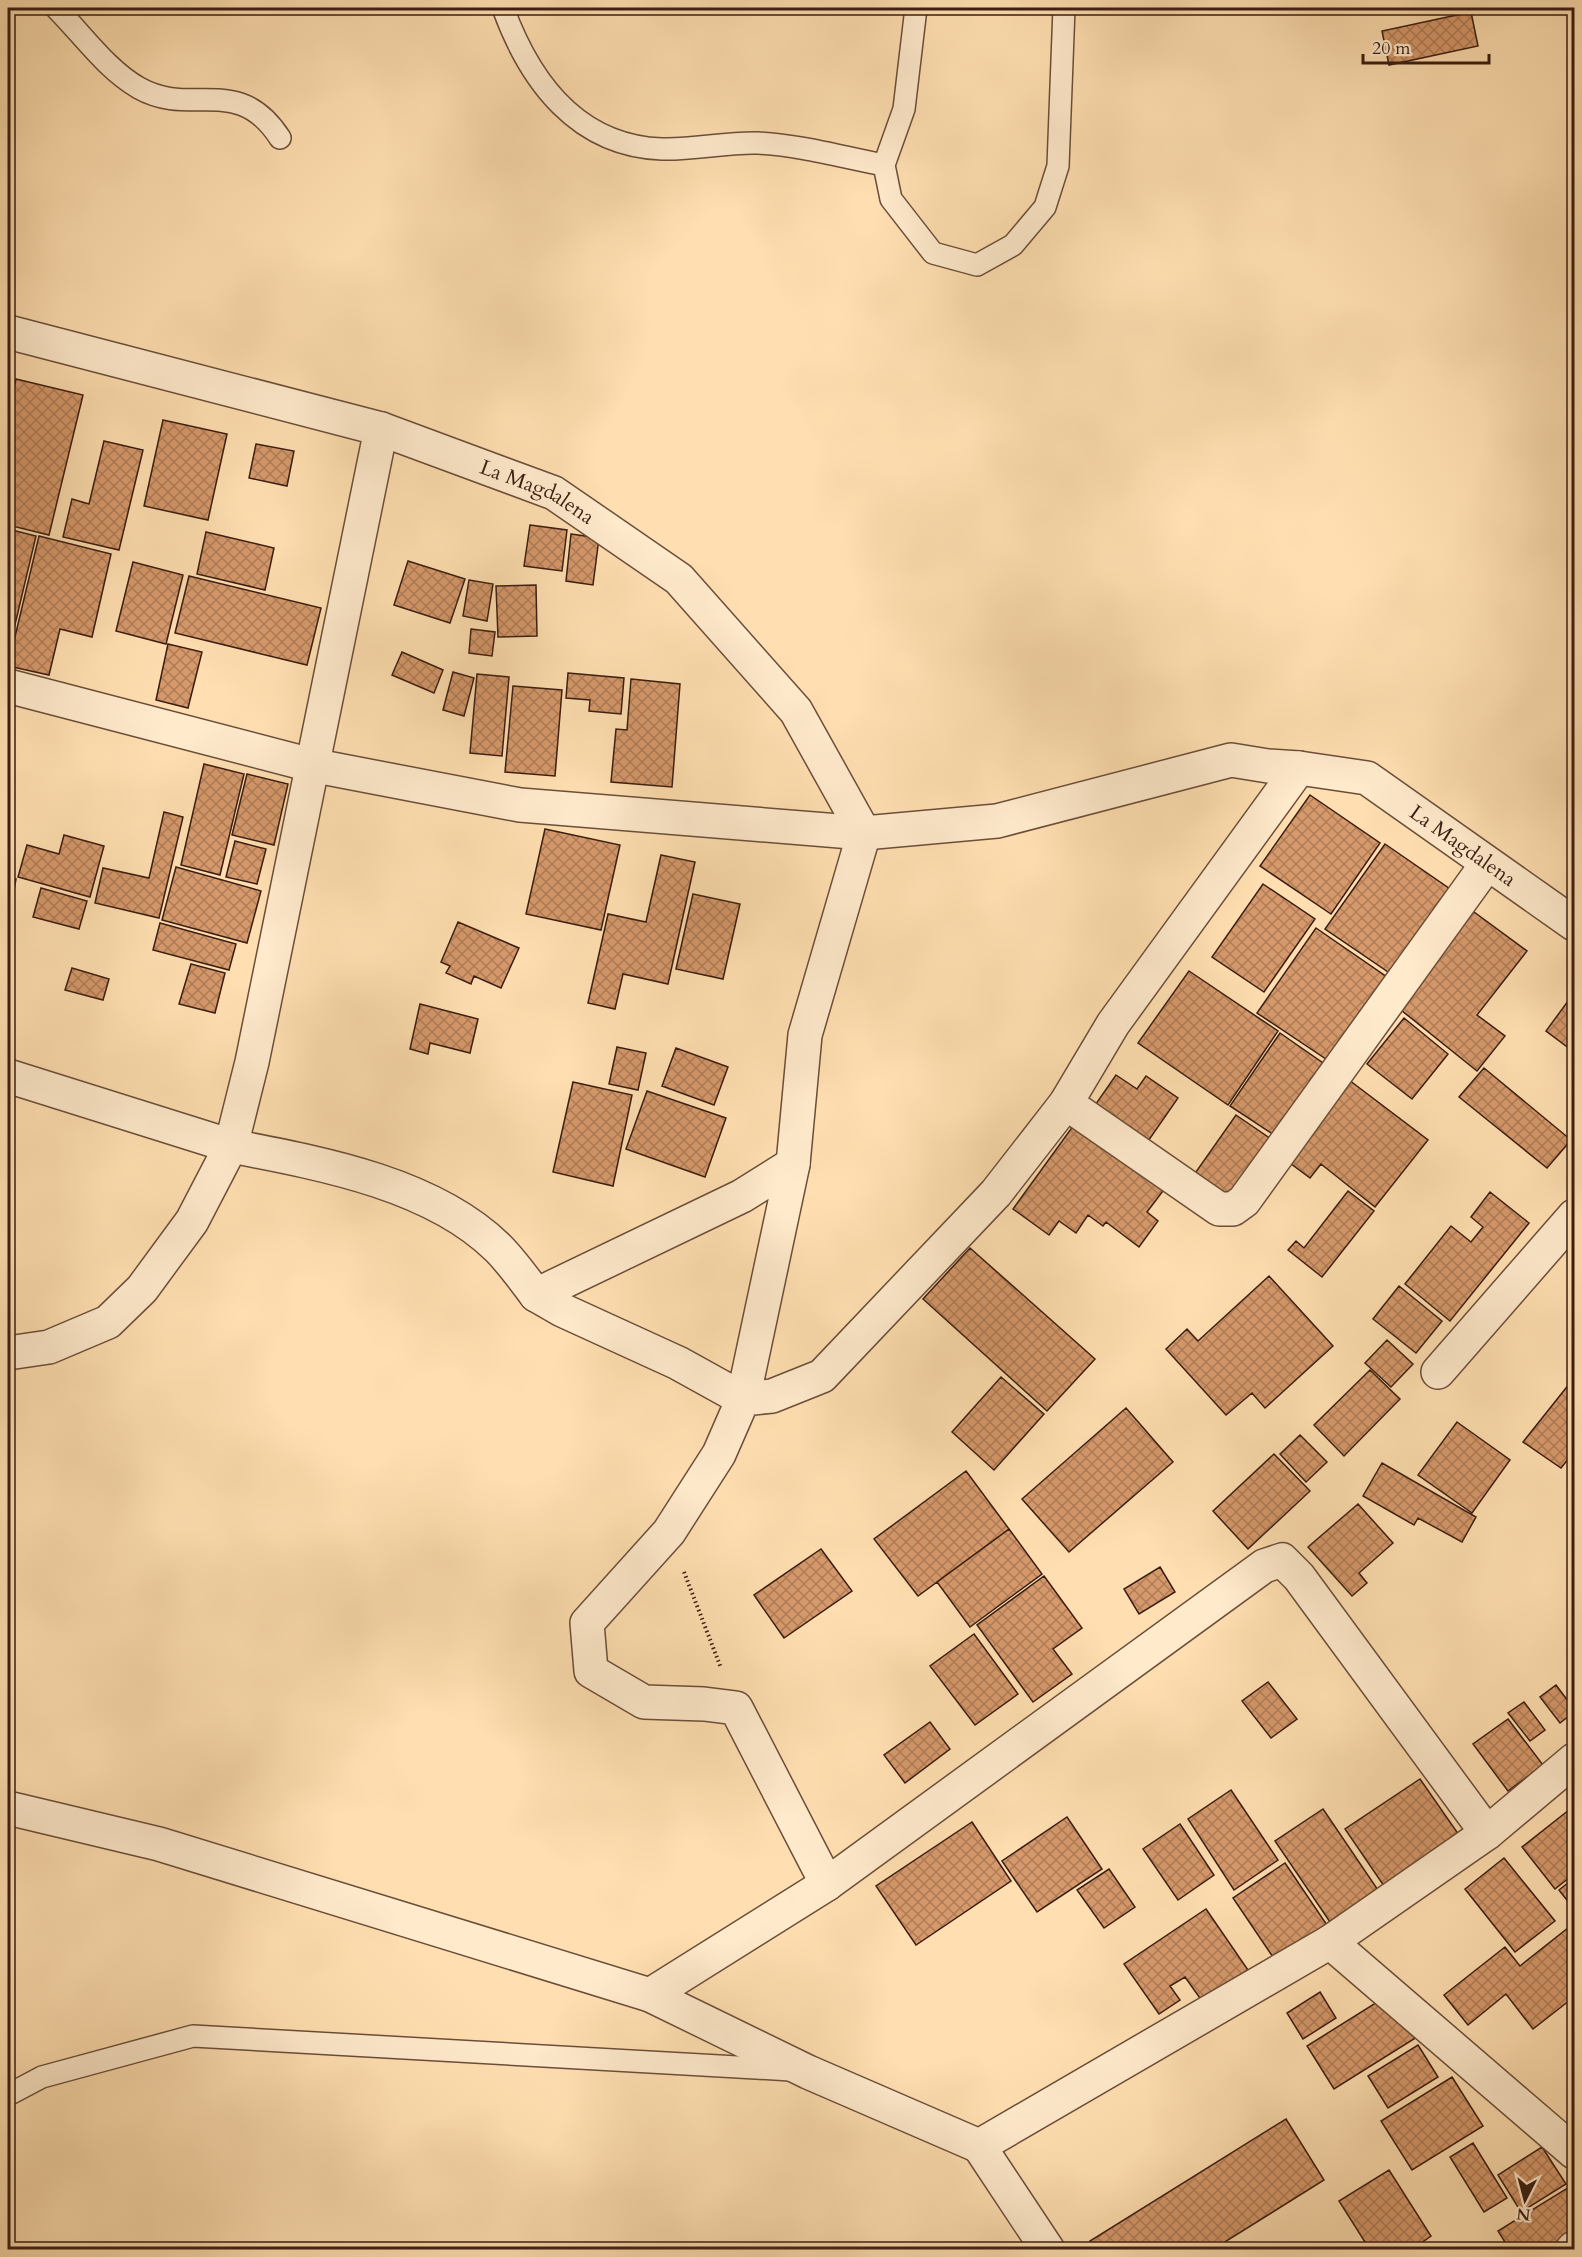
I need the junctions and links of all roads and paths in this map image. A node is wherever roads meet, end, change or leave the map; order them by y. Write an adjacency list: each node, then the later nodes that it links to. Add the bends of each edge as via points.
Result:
1 (56, 8): 5 (lane, via 138,88 160,98 242,102 268,119)
2 (503, 8): 6 (lane, via 532,69 556,100 594,133 624,145 664,149 758,143)
3 (916, 8): 6 (lane, via 904,108)
4 (1064, 8): 6 (lane, via 1058,166 1045,207 1013,245 977,265 933,253 891,199)
5 (280, 138)
6 (884, 165)
7 (8, 332): 8 (street, La Magdalena)
8 (381, 429): 10 (street); 12 (street, La Magdalena, via 554,493 679,579 796,711)
9 (8, 686): 10 (street, La Magdalena)
10 (312, 765): 12 (street, La Magdalena, via 519,805); 17 (street, via 252,1062)
11 (1299, 768): 12 (street, La Magdalena, via 1231,760 997,821); 13 (street, La Magdalena, via 1367,778); 16 (street, via 1113,1024)
12 (864, 833): 18 (street, via 805,1035)
13 (1487, 864): 14 (street, La Magdalena); 16 (street, via 1244,1201 1233,1209 1219,1209)
14 (1575, 924)
15 (8, 1076): 17 (street)
16 (1066, 1103): 23 (street, via 996,1193 822,1376 772,1396)
17 (231, 1146): 20 (street, via 323,1164 402,1189 451,1214 498,1248); 21 (street, via 192,1221 142,1289 108,1322 50,1347)
18 (793, 1164): 20 (street, via 742,1196); 23 (street)
19 (1575, 1216): 22 (street)
20 (536, 1294): 23 (street, via 562,1310 678,1363)
21 (8, 1353)
22 (1438, 1372)
23 (742, 1399): 24 (street, via 719,1454)
24 (669, 1532): 25 (path); 25 (street, via 586,1623 591,1671 644,1702)
25 (736, 1708): 29 (street)
26 (1569, 1773): 28 (street)
27 (8, 1808): 31 (street, via 159,1844)
28 (1487, 1833): 29 (street, via 1299,1577 1282,1560 1264,1566); 30 (street)
29 (827, 1884): 31 (street)
30 (1330, 1942): 34 (street); 35 (street)
31 (650, 1995): 32 (street)
32 (808, 2072): 33 (lane, via 193,2036 42,2077); 34 (street)
33 (8, 2095)
34 (979, 2146): 36 (street)
35 (1575, 2152)
36 (1048, 2250)

